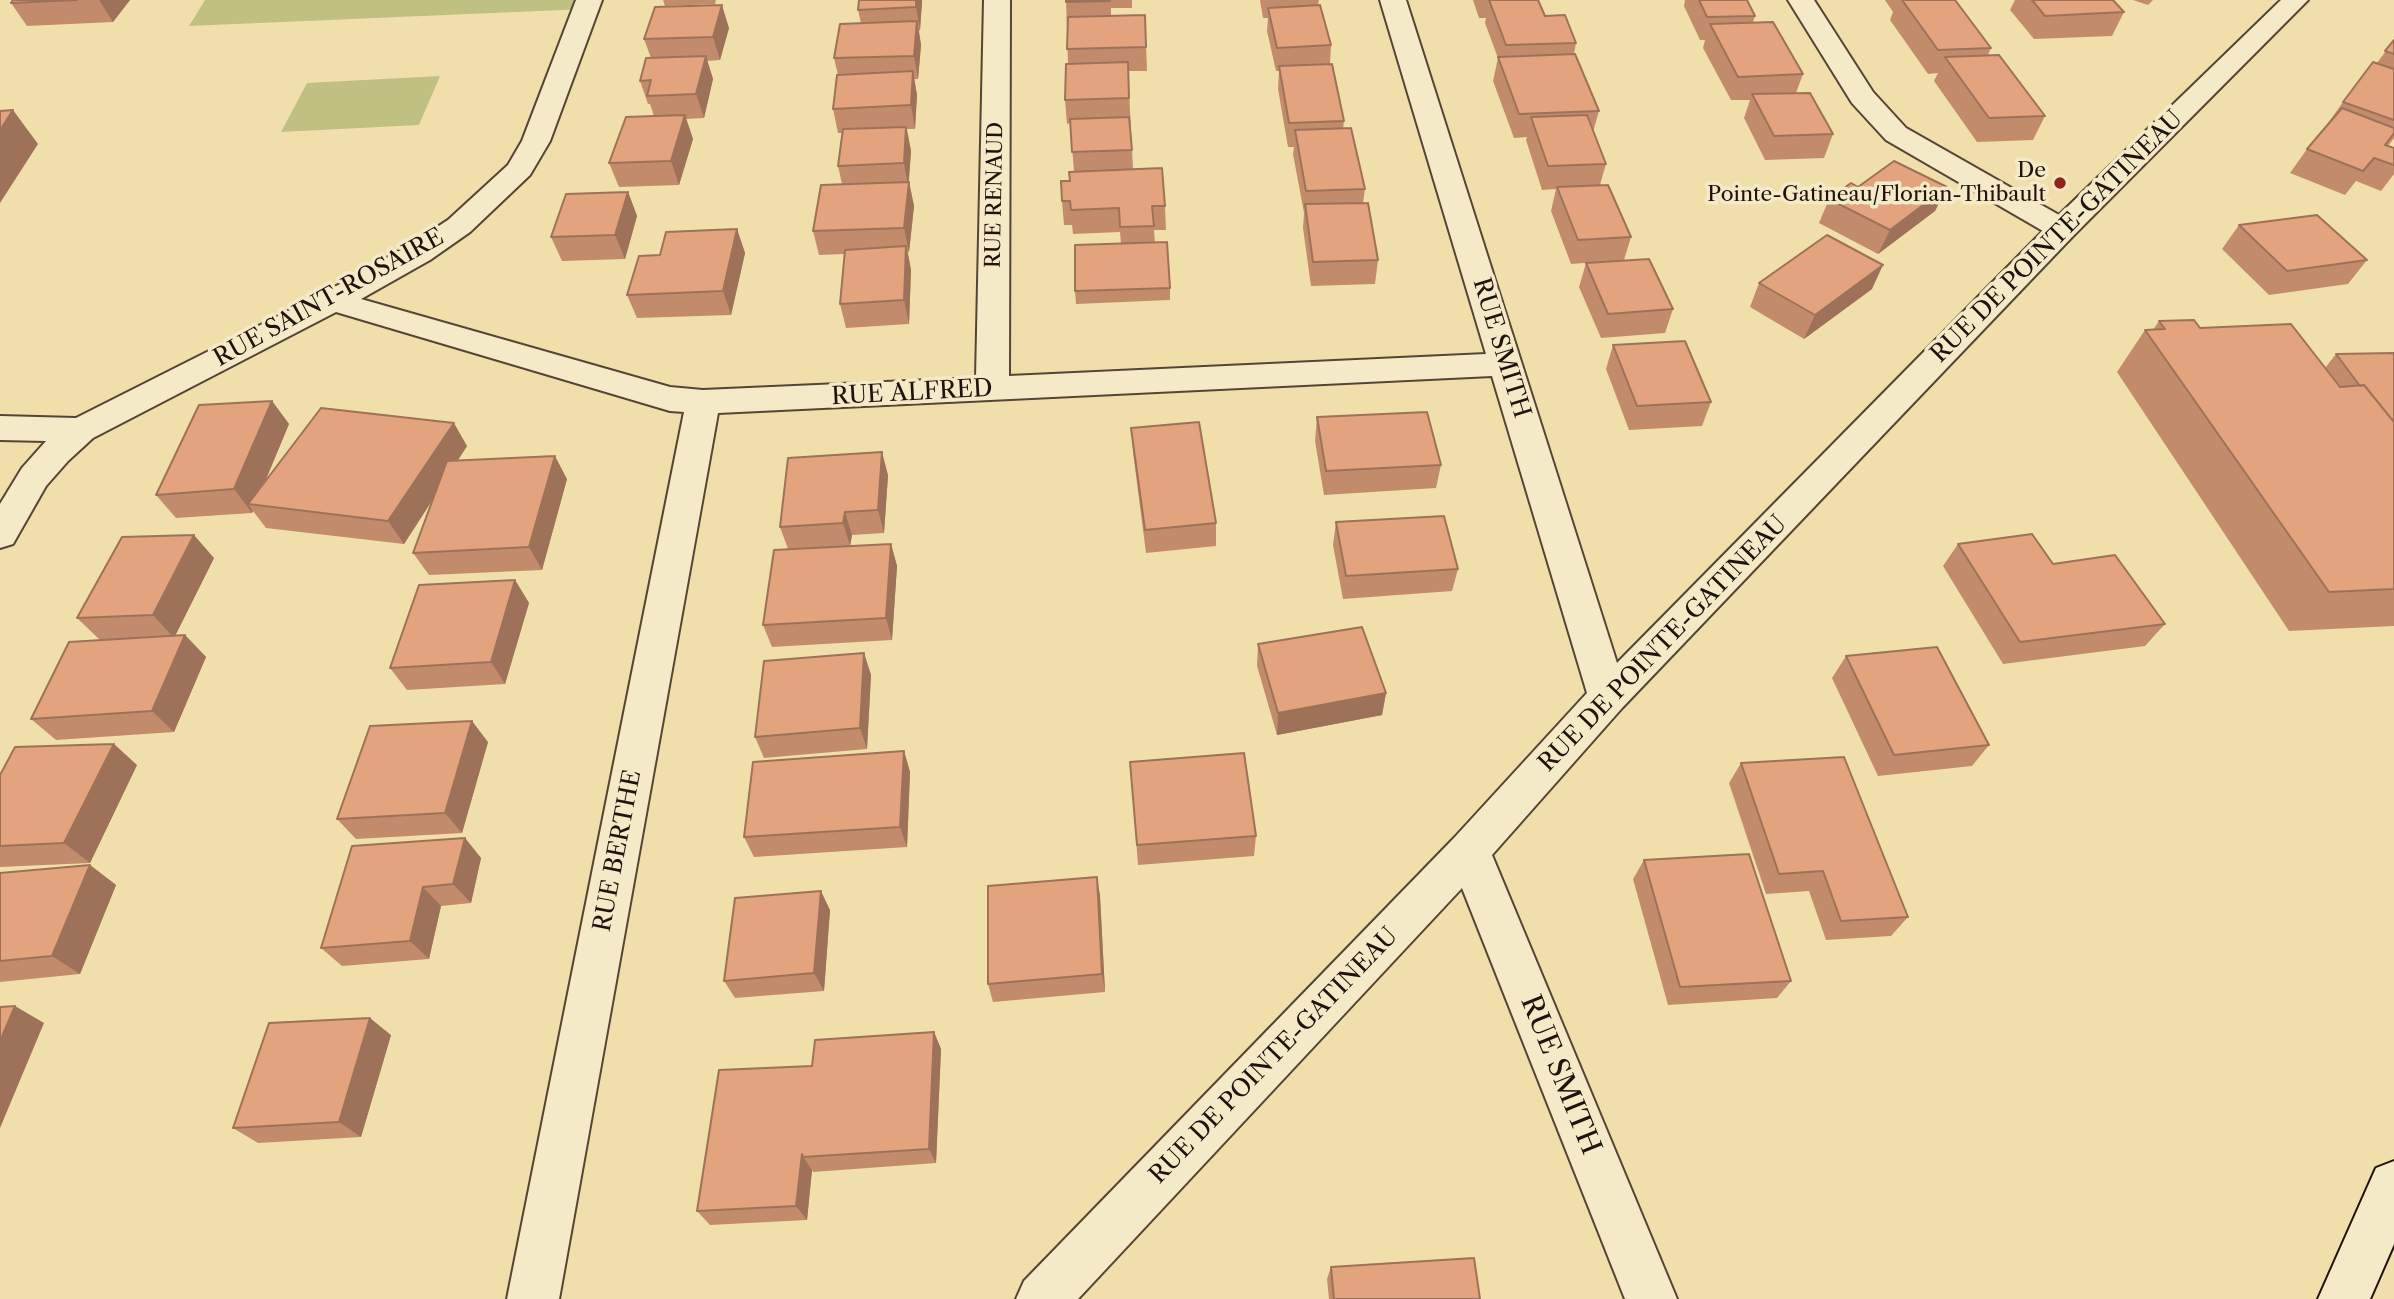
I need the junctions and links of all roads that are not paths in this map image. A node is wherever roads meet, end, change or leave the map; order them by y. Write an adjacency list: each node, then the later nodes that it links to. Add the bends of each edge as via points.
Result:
1 (589, 0): 7 (street, RUE SAINT-ROSAIRE, via 536,141 520,169 458,226)
2 (997, 0): 9 (street, RUE RENAUD)
3 (1393, 0): 8 (street, RUE SMITH)
4 (1801, 0): 6 (street, via 1862,97 1896,134)
5 (2289, 2): 6 (street, RUE DE POINTE-GATINEAU)
6 (2062, 229): 14 (street, RUE DE POINTE-GATINEAU)
7 (333, 301): 10 (street, RUE ALFRED, via 670,399); 12 (street, RUE SAINT-ROSAIRE)
8 (1506, 364): 9 (street, RUE ALFRED); 14 (street, RUE SMITH)
9 (992, 389): 10 (street, RUE ALFRED)
10 (703, 402): 17 (street, RUE BERTHE)
11 (0, 428): 12 (street)
12 (81, 430): 13 (street, RUE SAINT-ROSAIRE, via 34,477)
13 (0, 534)
14 (1608, 697): 15 (street, RUE DE POINTE-GATINEAU)
15 (1469, 851): 18 (street, RUE DE POINTE-GATINEAU); 19 (street, RUE SMITH)
16 (2394, 1186): 20 (street)
17 (533, 1299)
18 (1042, 1299)
19 (1651, 1299)
20 (2344, 1299)

